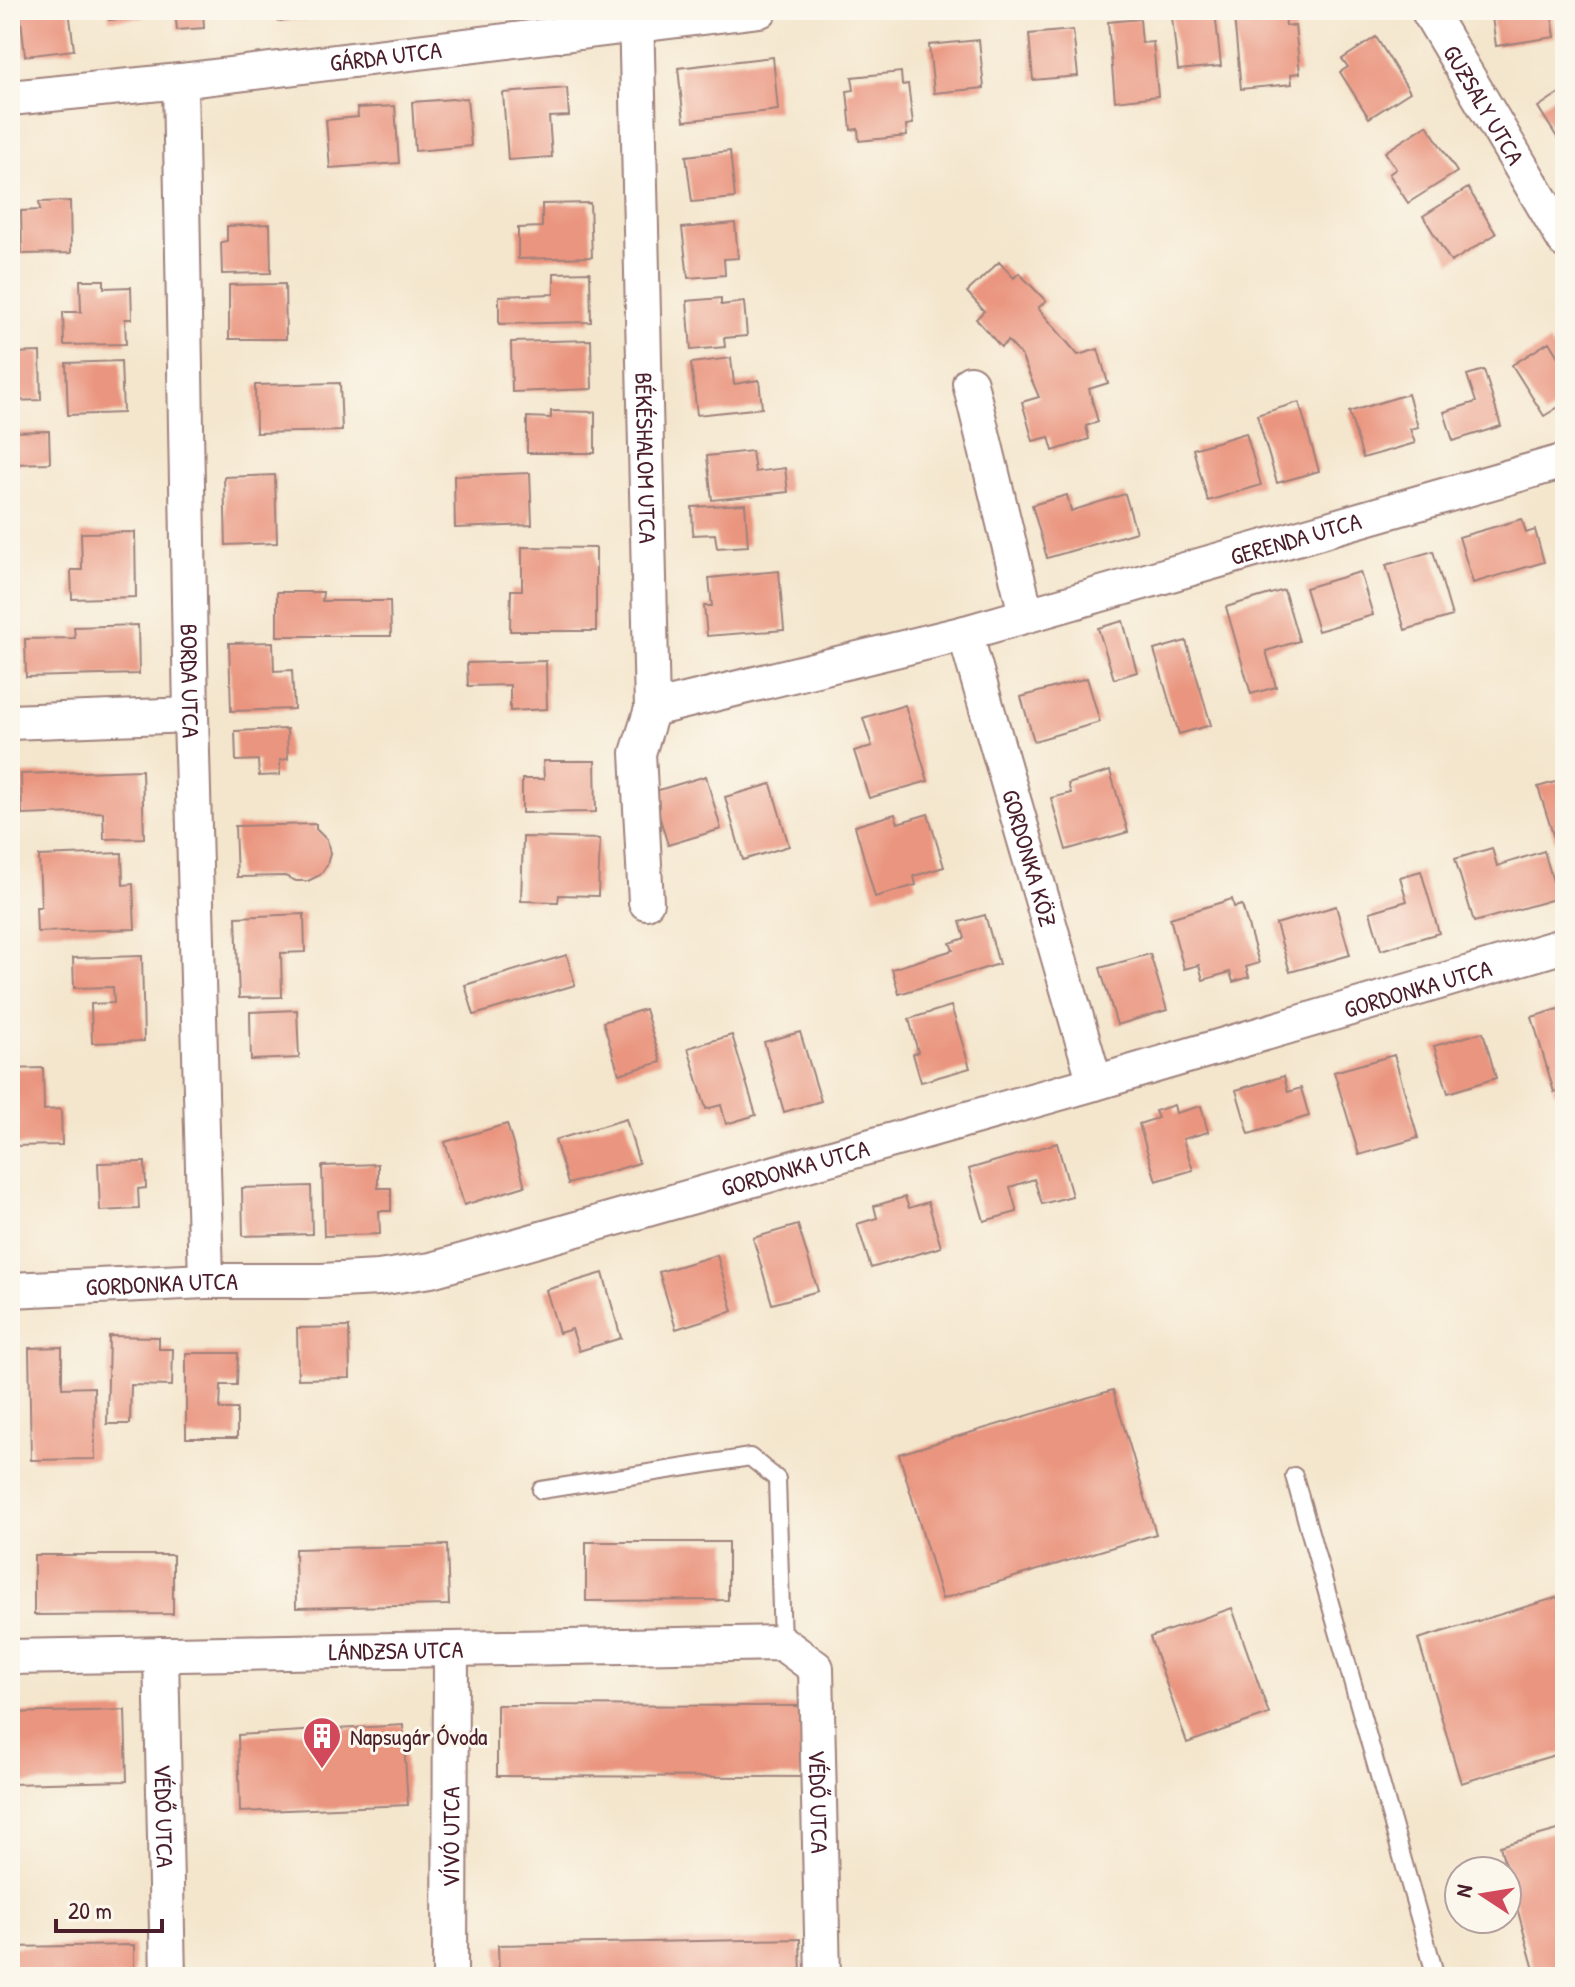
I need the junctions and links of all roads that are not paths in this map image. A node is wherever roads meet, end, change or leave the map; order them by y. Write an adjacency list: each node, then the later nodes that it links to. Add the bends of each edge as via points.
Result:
1 (760, 10): 3 (street, GÁRDA UTCA)
2 (1428, 10): 6 (street, GUZSALY UTCA)
3 (636, 18): 4 (street, GÁRDA UTCA); 11 (street, BÉKÉSHALOM UTCA)
4 (180, 81): 5 (street, GÁRDA UTCA); 12 (street, BORDA UTCA)
5 (10, 98)
6 (1565, 241)
7 (970, 383): 9 (street)
8 (1565, 461): 9 (street, GERENDA UTCA)
9 (1026, 614): 10 (street, GERENDA UTCA)
10 (965, 633): 11 (street, GERENDA UTCA); 16 (street, GORDONKA KÖZ)
11 (652, 709): 14 (street, BÉKÉSHALOM UTCA, via 638,753)
12 (191, 715): 13 (street); 17 (street, BORDA UTCA)
13 (10, 722)
14 (646, 902)
15 (1565, 945): 16 (street, GORDONKA UTCA)
16 (1095, 1083): 17 (street, GORDONKA UTCA, via 431,1270 321,1281)
17 (206, 1281): 18 (street, GORDONKA UTCA)
18 (10, 1290)
19 (1294, 1476): 28 (lane)
20 (541, 1490): 21 (lane, via 750,1457 777,1479)
21 (782, 1643): 22 (street, LÁNDZSA UTCA); 27 (street, VÉDŐ UTCA, via 816,1668)
22 (451, 1649): 23 (street, LÁNDZSA UTCA); 26 (street, VÍVÓ UTCA)
23 (161, 1654): 24 (street, LÁNDZSA UTCA); 25 (street, VÉDŐ UTCA)
24 (10, 1657)
25 (168, 1977)
26 (450, 1977)
27 (823, 1977)
28 (1436, 1977)

